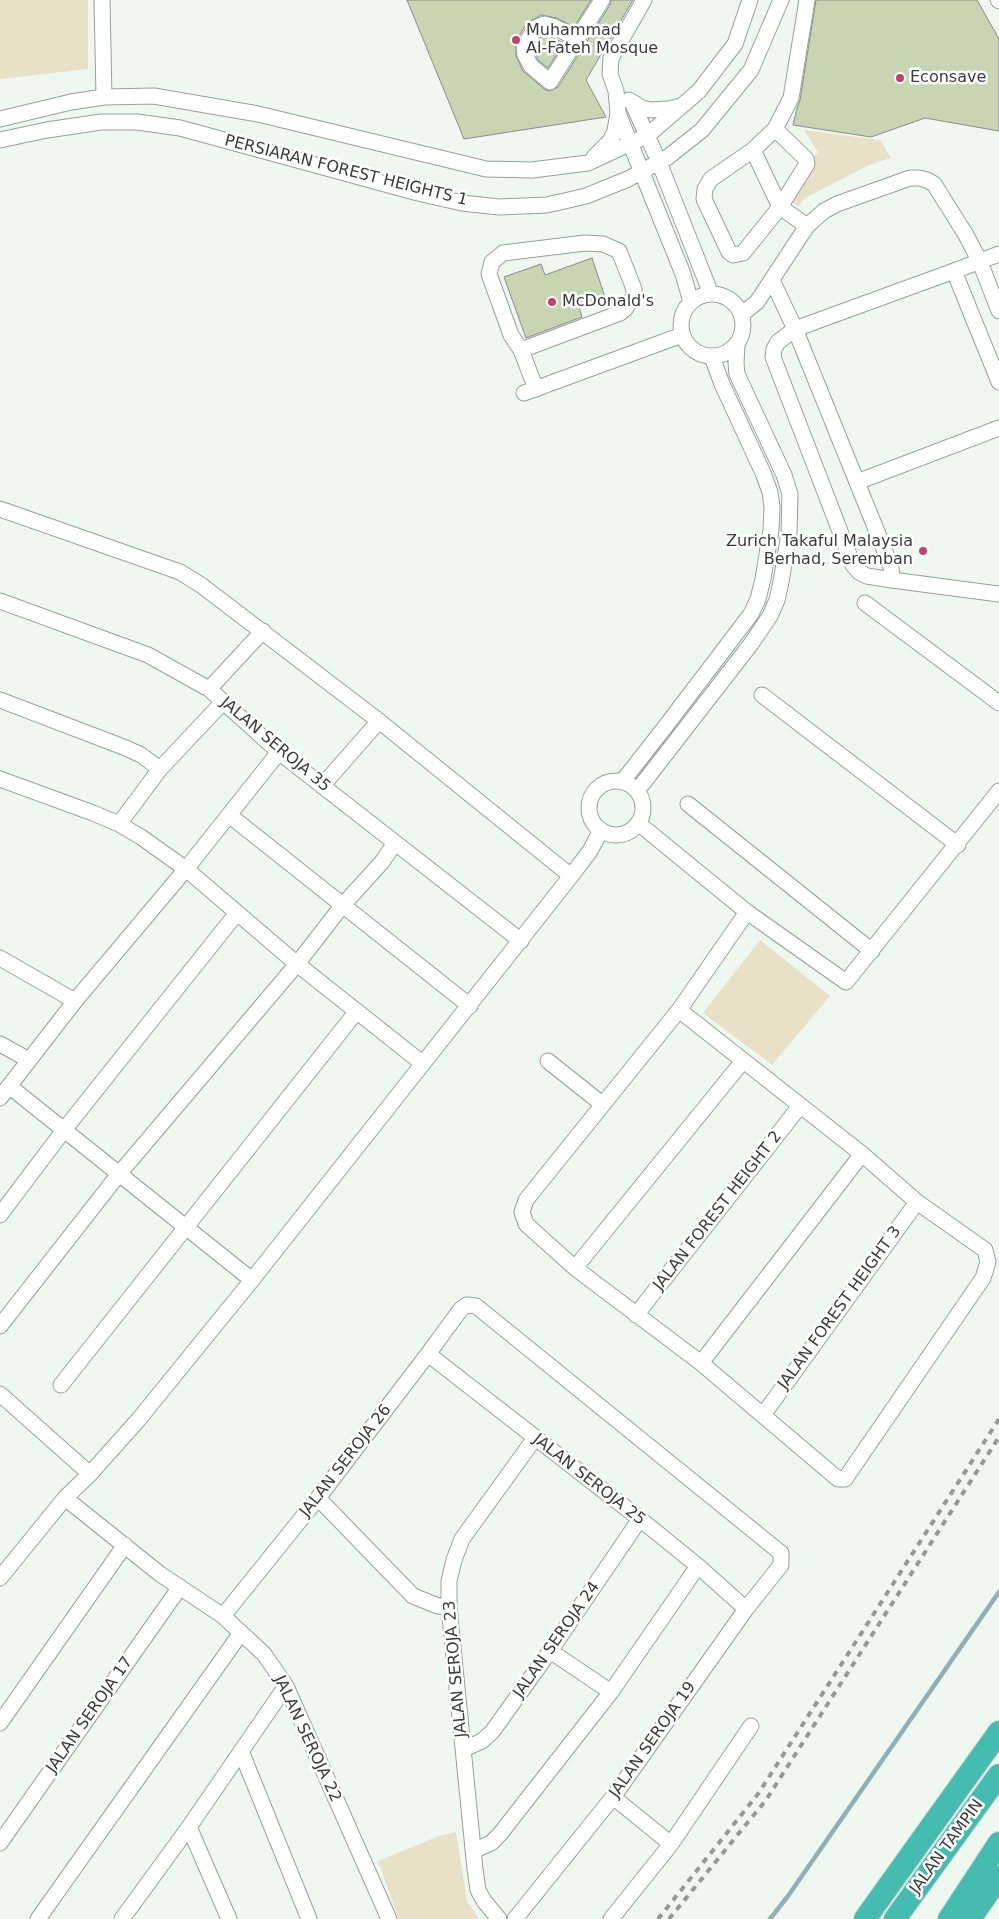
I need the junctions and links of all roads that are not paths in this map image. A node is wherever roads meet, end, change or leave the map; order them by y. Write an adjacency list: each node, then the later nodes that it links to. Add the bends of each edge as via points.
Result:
1 (102, 0): 9 (street)
2 (602, 0): 7 (street)
3 (644, 0): 8 (street, via 611,58 610,74)
4 (750, 0): 11 (street, PERSIARAN FOREST HEIGHTS 1, via 735,44 700,90)
5 (781, 0): 19 (street, PERSIARAN FOREST HEIGHTS 1, via 751,70 702,130)
6 (807, 0): 14 (street, via 791,98)
7 (577, 39)
8 (616, 91): 10 (street); 12 (street)
9 (104, 97): 13 (street, PERSIARAN FOREST HEIGHTS 1); 20 (street, PERSIARAN FOREST HEIGHTS 1, via 154,96 258,114 486,169 532,170)
10 (632, 102): 11 (street, via 651,110); 15 (street)
11 (682, 106): 15 (street, PERSIARAN FOREST HEIGHTS 1)
12 (618, 113): 17 (street); 20 (street, via 610,140)
13 (0, 119)
14 (775, 130): 18 (street); 22 (street, via 806,159 807,164)
15 (648, 135): 17 (street, PERSIARAN FOREST HEIGHTS 1); 19 (street)
16 (0, 140): 21 (street, PERSIARAN FOREST HEIGHTS 1, via 100,122 145,123 180,128 418,193 499,207 547,204 586,196)
17 (631, 144): 20 (street, PERSIARAN FOREST HEIGHTS 1); 21 (street)
18 (753, 150): 22 (street); 22 (street, via 711,179 705,189 704,198 729,252 744,253)
19 (659, 162): 21 (street, PERSIARAN FOREST HEIGHTS 1); 28 (street)
20 (588, 163)
21 (642, 172): 29 (street)
22 (780, 207): 23 (street)
23 (807, 226): 25 (street, via 837,204 910,178 919,178 927,180 940,193); 27 (street)
24 (999, 254): 25 (street)
25 (980, 262): 26 (street); 30 (street)
26 (954, 271): 32 (street); 37 (street)
27 (772, 280): 31 (street, via 757,302); 32 (street)
28 (711, 294): 29 (street); 31 (street, via 729,299)
29 (691, 302): 33 (street, via 682,317)
30 (999, 311)
31 (742, 314): 34 (street, via 742,336)
32 (795, 329): 39 (street); 41 (street, via 778,342 773,358 853,565 867,576)
33 (682, 334): 35 (street, via 530,391); 36 (street, via 693,350)
34 (736, 345): 36 (street, via 730,352); 57 (street, via 737,374 784,474 790,494 789,533 777,600 751,644)
35 (521, 350): 35 (street, via 511,335 489,274 497,257 585,243 603,244 619,251 634,289 634,296 625,309)
36 (712, 357): 55 (street, via 770,492 771,530 763,579 751,614)
37 (999, 382)
38 (999, 428): 39 (street)
39 (857, 482): 41 (street, via 891,566)
40 (0, 509): 45 (street, via 180,572)
41 (892, 580): 42 (street)
42 (999, 594)
43 (0, 601): 46 (street, JALAN SEROJA 35, via 148,655)
44 (866, 602): 50 (street)
45 (263, 631): 46 (street); 51 (street)
46 (209, 689): 49 (street, JALAN SEROJA 35)
47 (762, 695): 65 (street)
48 (0, 700): 53 (street, via 126,748)
49 (223, 702): 52 (street, JALAN SEROJA 35); 53 (street)
50 (999, 703)
51 (379, 721): 56 (street); 67 (street)
52 (279, 752): 56 (street, JALAN SEROJA 35); 60 (street)
53 (160, 769): 62 (street)
54 (0, 779): 62 (street)
55 (622, 782): 57 (street); 63 (street, via 605,783 593,794 591,818)
56 (322, 786): 64 (street, JALAN SEROJA 35)
57 (636, 791): 61 (street, via 642,806)
58 (999, 791): 65 (street)
59 (688, 804): 72 (street)
60 (229, 815): 66 (street); 68 (street)
61 (638, 823): 63 (street, via 632,829 617,834); 69 (street)
62 (119, 824): 66 (street)
63 (602, 830): 67 (street)
64 (395, 843): 68 (street); 71 (street, JALAN SEROJA 35)
65 (958, 845): 72 (street)
66 (186, 869): 70 (street); 75 (street)
67 (571, 876): 71 (street)
68 (342, 906): 74 (street); 76 (street)
69 (747, 912): 72 (street, via 846,982); 77 (street)
70 (238, 914): 74 (street); 87 (street)
71 (521, 941): 76 (street)
72 (872, 951)
73 (0, 958): 75 (street)
74 (297, 964): 78 (street); 89 (street)
75 (75, 1001): 80 (street)
76 (470, 1006): 83 (street)
77 (679, 1010): 82 (street); 85 (street)
78 (357, 1011): 83 (street); 92 (street)
79 (0, 1044): 80 (street)
80 (29, 1060): 84 (street)
81 (548, 1061): 85 (street)
82 (743, 1061): 86 (street); 93 (street)
83 (422, 1062): 94 (street)
84 (4, 1092): 87 (street)
85 (602, 1104): 93 (street, via 526,1200 522,1212 526,1224)
86 (800, 1106): 88 (street); 95 (street, JALAN FOREST HEIGHT 2)
87 (64, 1130): 89 (street); 91 (street)
88 (862, 1154): 90 (street); 98 (street)
89 (119, 1174): 92 (street); 96 (street)
90 (918, 1202): 101 (street, JALAN FOREST HEIGHT 3); 101 (street, via 985,1250 986,1271 848,1477 838,1479)
91 (0, 1215)
92 (186, 1227): 94 (street); 99 (street)
93 (575, 1268): 95 (street)
94 (252, 1280): 103 (street)
95 (636, 1315): 98 (street)
96 (0, 1326)
97 (428, 1354): 102 (street, JALAN SEROJA 25); 105 (street, JALAN SEROJA 26); 108 (street, JALAN SEROJA 26, via 461,1309 467,1305 476,1306)
98 (701, 1363): 101 (street)
99 (61, 1385)
100 (0, 1394): 103 (street)
101 (763, 1415)
102 (535, 1438): 106 (street, JALAN SEROJA 25); 112 (street, JALAN SEROJA 23, via 462,1539 451,1574)
103 (90, 1474): 104 (street)
104 (65, 1498): 107 (street, JALAN SEROJA 22); 110 (street)
105 (318, 1498): 112 (street, via 413,1596); 114 (street, JALAN SEROJA 26)
106 (640, 1520): 109 (street, JALAN SEROJA 25); 116 (street, JALAN SEROJA 24)
107 (125, 1545): 111 (street, JALAN SEROJA 22); 119 (street)
108 (782, 1556): 113 (street, JALAN SEROJA 19, via 781,1564)
109 (698, 1566): 113 (street, JALAN SEROJA 25); 118 (street)
110 (1, 1575)
111 (180, 1587): 114 (street, JALAN SEROJA 22); 127 (street, JALAN SEROJA 17)
112 (448, 1607): 122 (street, JALAN SEROJA 23)
113 (746, 1609): 125 (street, JALAN SEROJA 19)
114 (223, 1616): 115 (street, JALAN SEROJA 22)
115 (241, 1633): 117 (street, JALAN SEROJA 22, via 264,1654); 132 (street)
116 (550, 1652): 118 (street); 122 (street, JALAN SEROJA 24, via 492,1732 482,1741)
117 (286, 1686): 123 (street); 136 (street, JALAN SEROJA 22)
118 (611, 1692): 130 (street, via 500,1834 491,1843)
119 (0, 1723)
120 (752, 1726): 129 (street)
121 (999, 1732): 140 (highway)
122 (464, 1749): 130 (street, JALAN SEROJA 23)
123 (241, 1751): 126 (street); 135 (street)
124 (999, 1775): 141 (highway, JALAN TAMPIN)
125 (612, 1797): 129 (street); 138 (street, JALAN SEROJA 19)
126 (189, 1827): 133 (street); 134 (street)
127 (0, 1843)
128 (999, 1843): 142 (highway)
129 (671, 1844): 139 (street)
130 (473, 1851): 137 (street, JALAN SEROJA 23, via 478,1890)
131 (999, 1877): 143 (highway)
132 (38, 1919)
133 (122, 1919)
134 (229, 1919)
135 (309, 1919)
136 (389, 1919)
137 (499, 1919)
138 (515, 1919)
139 (611, 1919)
140 (866, 1919)
141 (895, 1919)
142 (949, 1919)
143 (970, 1919)

